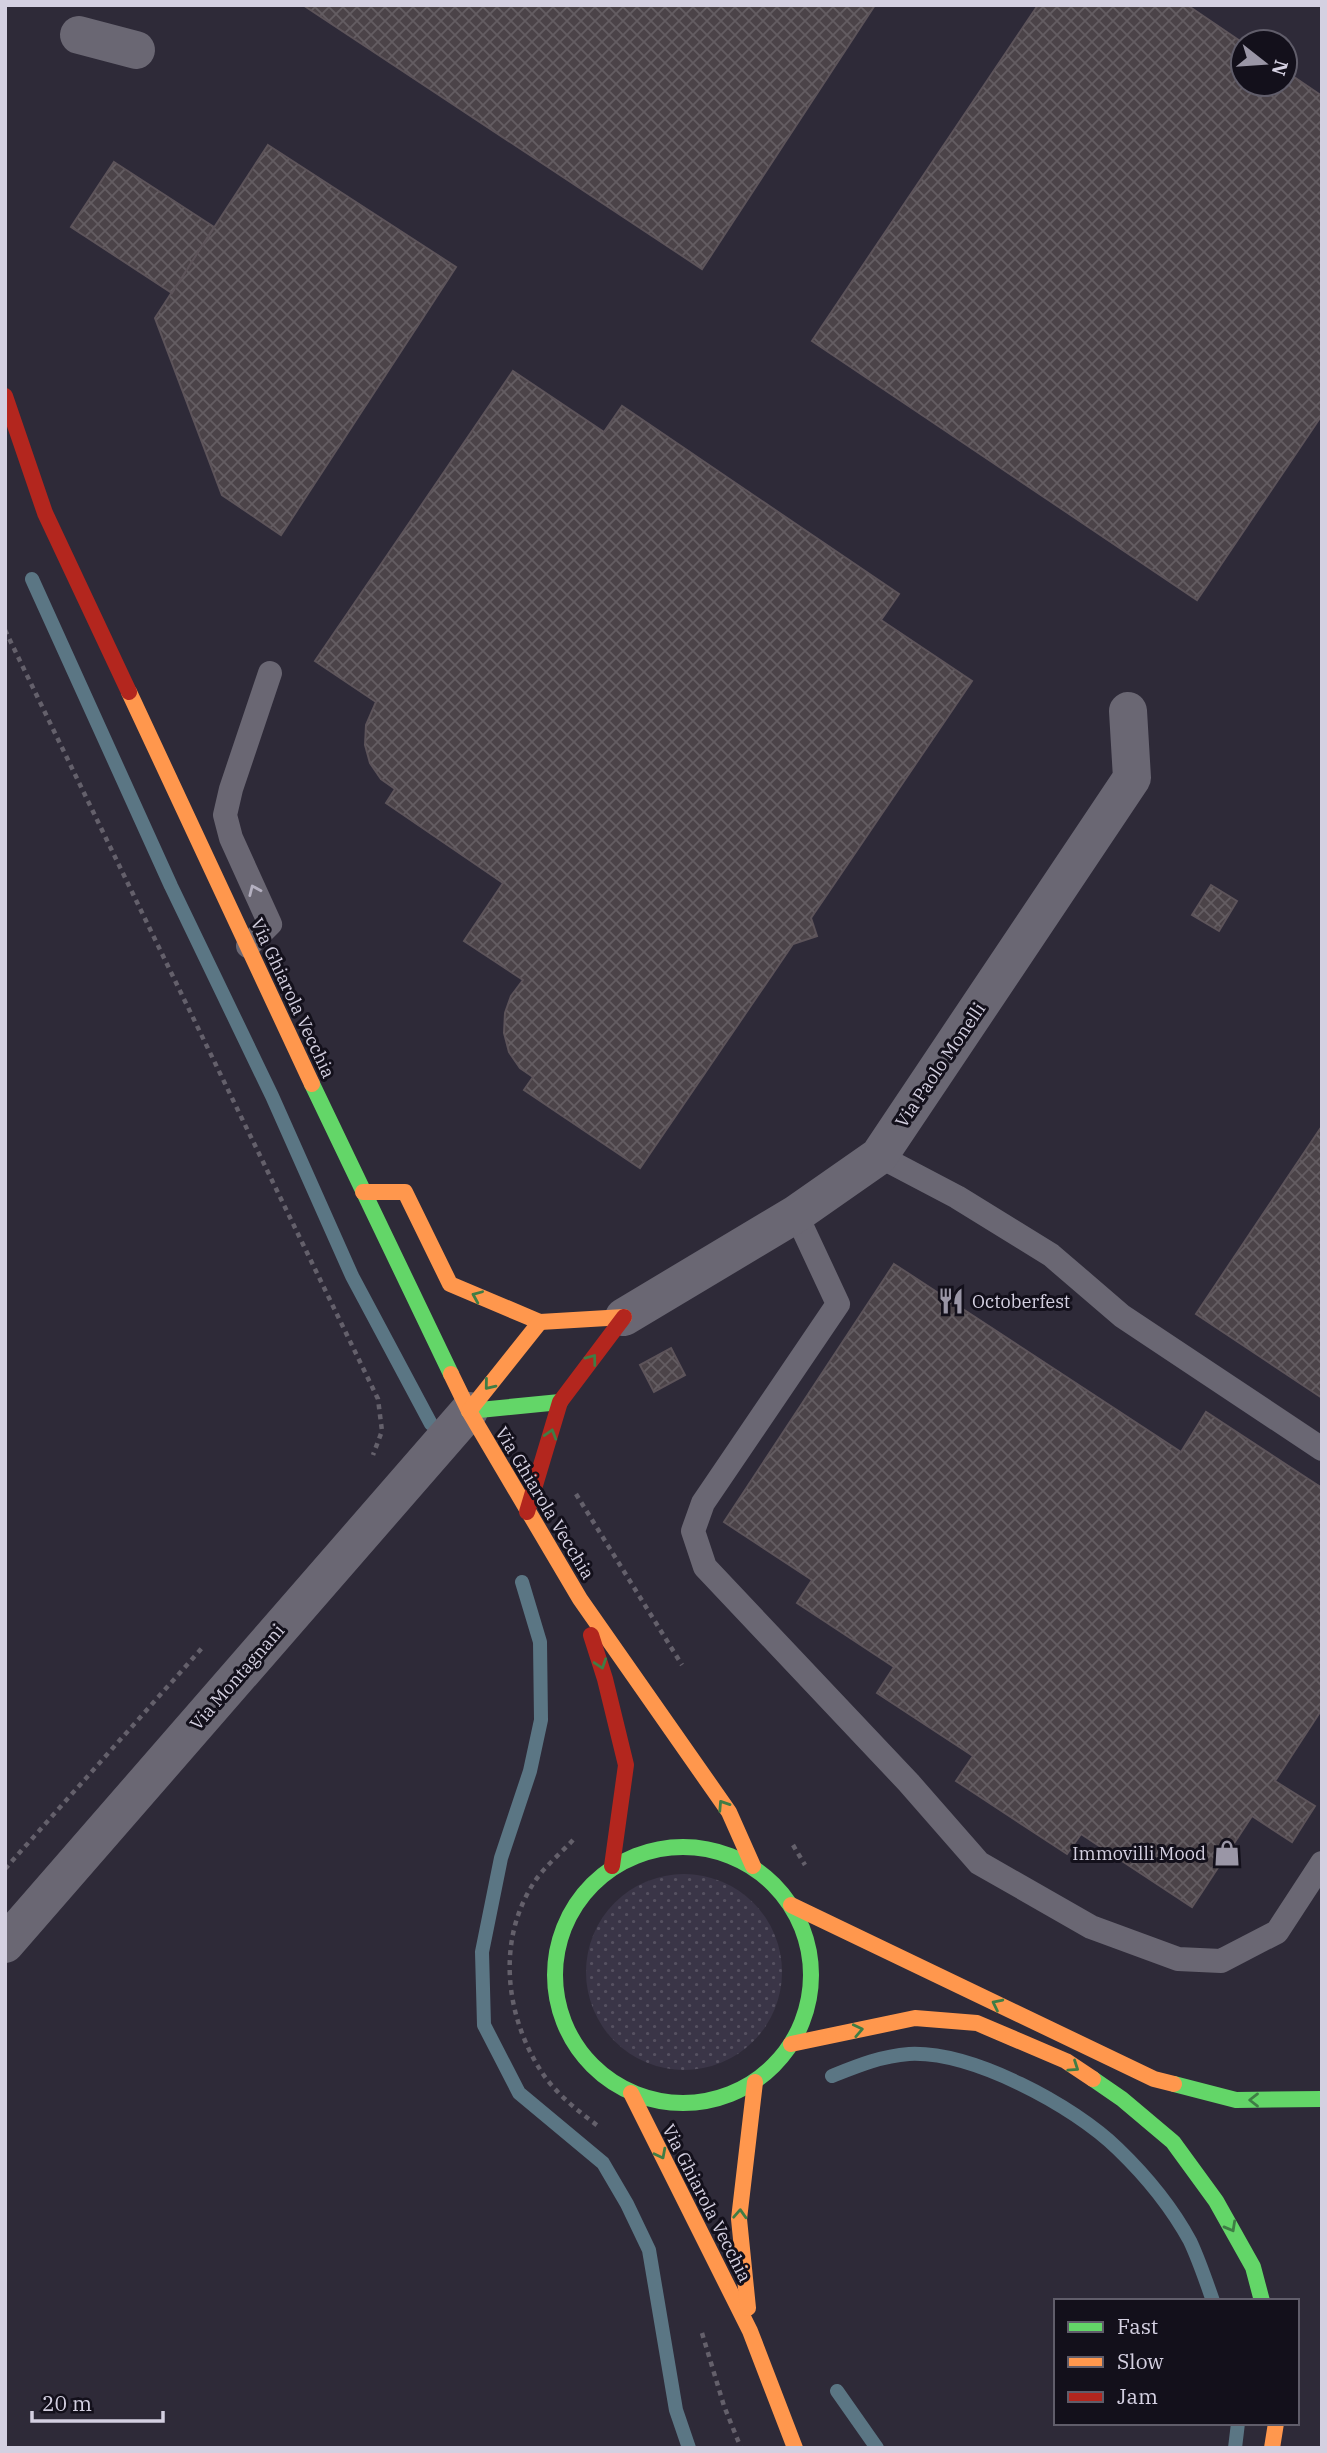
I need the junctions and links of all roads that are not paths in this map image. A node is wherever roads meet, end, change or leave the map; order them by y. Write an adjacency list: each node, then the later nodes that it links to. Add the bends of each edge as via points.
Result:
1 (79, 35): 2 (street)
2 (135, 50)
3 (5, 396): 6 (main road, Via Ghiarola Vecchia, via 44,513)
4 (270, 673): 6 (lane, one-way to 4, via 270,925 231,838 226,815)
5 (1128, 711): 7 (street, Via Paolo Monelli, via 1132,778)
6 (247, 946): 8 (main road, Via Ghiarola Vecchia)
7 (879, 1156): 9 (street, Via Paolo Monelli); 14 (lane, via 1051,1255 1122,1316)
8 (363, 1192): 11 (main road, one-way to 8, via 450,1284 405,1192); 13 (main road, Via Ghiarola Vecchia)
9 (796, 1214): 10 (street, Via Paolo Monelli); 17 (lane, via 838,1304 703,1503 693,1531 705,1567 979,1864 1091,1927 1178,1959 1220,1961 1277,1932)
10 (624, 1317): 11 (main road); 12 (main road, one-way to 10)
11 (540, 1322): 13 (main road, one-way to 13)
12 (560, 1402): 13 (main road); 15 (main road, one-way to 12)
13 (468, 1411): 15 (main road, Via Ghiarola Vecchia); 21 (street, Via Montagnani)
14 (1322, 1449)
15 (527, 1512): 16 (main road, Via Ghiarola Vecchia)
16 (580, 1599): 18 (main road, Via Ghiarola Vecchia, one-way to 18, via 626,1765); 19 (main road, Via Ghiarola Vecchia, one-way to 16, via 729,1812)
17 (1322, 1863)
18 (612, 1866): 19 (main road, Via Ghiarola Vecchia, via 634,1855 682,1845 731,1855); 24 (main road, Via Ghiarola Vecchia, via 586,1888 568,1917 556,1950 554,1984 561,2019 577,2049 601,2075)
19 (753, 1866): 20 (main road, Via Ghiarola Vecchia)
20 (791, 1905): 22 (main road, Via Ghiarola Vecchia, via 806,1938 811,1974 806,2011); 25 (main road, one-way to 20, via 1236,2100 1154,2079)
21 (5, 1944)
22 (791, 2044): 23 (main road, Via Ghiarola Vecchia); 26 (main road, one-way to 26, via 915,2018 977,2023 1066,2061 1122,2099 1173,2142 1223,2212 1254,2267)
23 (755, 2081): 24 (main road, Via Ghiarola Vecchia, via 707,2102 655,2101); 27 (main road, Via Ghiarola Vecchia, one-way to 23, via 739,2219)
24 (631, 2093): 27 (main road, Via Ghiarola Vecchia, one-way to 27)
25 (1322, 2099)
26 (1262, 2299)
27 (750, 2331): 29 (main road, Via Ghiarola Vecchia)
28 (1276, 2425): 30 (main road)
29 (795, 2448)
30 (1272, 2448)

